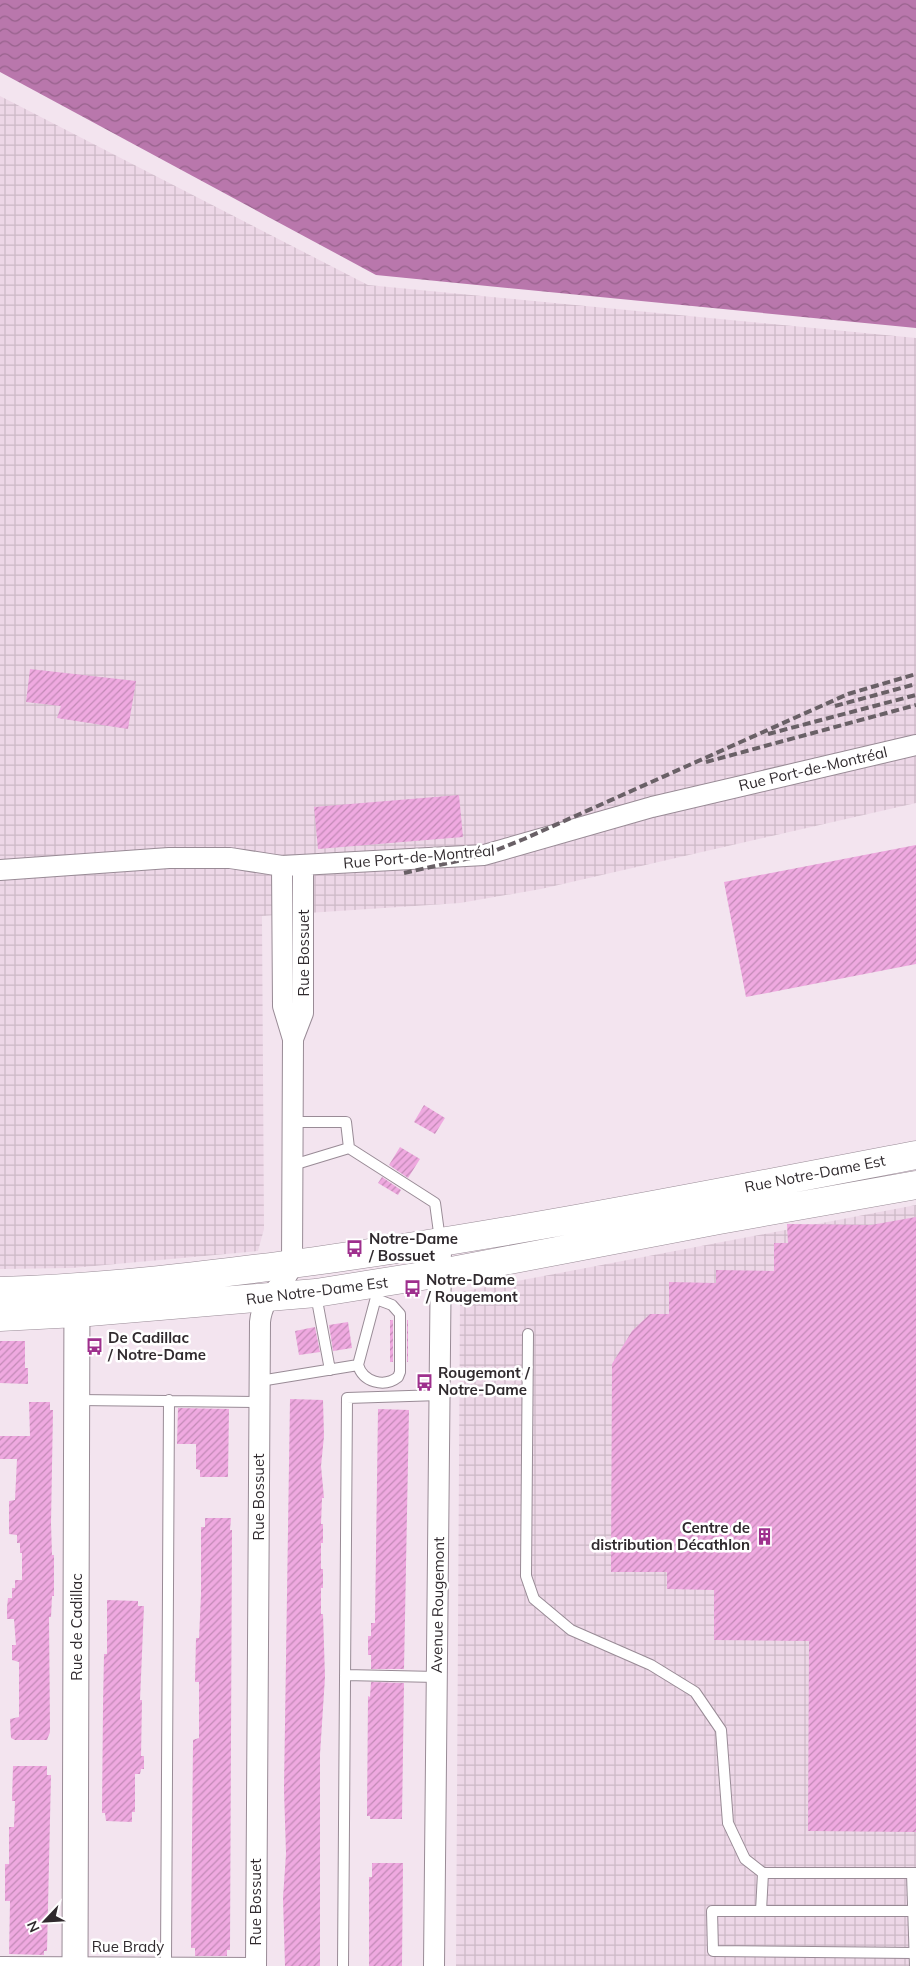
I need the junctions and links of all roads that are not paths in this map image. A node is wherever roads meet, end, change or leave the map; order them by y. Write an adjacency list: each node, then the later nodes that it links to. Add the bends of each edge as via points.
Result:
1 (916, 745): 3 (street, Rue Port-de-Montréal, via 652,808 484,854)
2 (282, 866): 3 (street, Rue Port-de-Montréal); 4 (street, Rue Port-de-Montréal, via 230,858 169,858); 5 (street, Rue Bossuet, via 283,1006)
3 (303, 866): 5 (street, Rue Bossuet, via 303,1013)
4 (0, 870)
5 (293, 1039): 6 (street, Rue Bossuet)
6 (293, 1122): 7 (lane, via 346,1122); 9 (street, Rue Bossuet)
7 (348, 1148): 9 (lane); 13 (lane, via 435,1204)
8 (916, 1155): 11 (main road, Rue Notre-Dame Est)
9 (293, 1165): 14 (street, Rue Bossuet)
10 (916, 1186): 12 (main road, Rue Notre-Dame Est)
11 (714, 1193): 12 (main road); 13 (main road, Rue Notre-Dame Est)
12 (719, 1220): 15 (main road, Rue Notre-Dame Est)
13 (441, 1244): 14 (main road, Rue Notre-Dame Est); 15 (street, Avenue Rougemont)
14 (292, 1264): 19 (street, Rue Bossuet, via 283,1282); 20 (main road, Rue Notre-Dame Est)
15 (441, 1273): 17 (main road, Rue Notre-Dame Est); 26 (street, Avenue Rougemont)
16 (0, 1291): 20 (main road, Rue Notre-Dame Est)
17 (377, 1291): 18 (main road, Rue Notre-Dame Est); 23 (lane); 23 (lane, via 400,1314 400,1372 394,1380 368,1381)
18 (316, 1293): 19 (main road, Rue Notre-Dame Est); 24 (lane)
19 (266, 1299): 20 (main road, Rue Notre-Dame Est); 25 (street, Rue Bossuet, via 260,1322)
20 (77, 1300): 21 (main road, Rue Notre-Dame Est); 27 (street, Rue de Cadillac)
21 (0, 1317)
22 (528, 1334): 32 (lane, via 526,1576 534,1599 572,1630 651,1664 695,1692 721,1730 728,1822 744,1859)
23 (358, 1365): 24 (lane)
24 (330, 1370): 25 (lane)
25 (260, 1381): 29 (street, Rue Bossuet)
26 (440, 1395): 30 (lane, via 347,1398); 31 (street, Avenue Rougemont)
27 (78, 1400): 28 (lane); 39 (street, Rue de Cadillac)
28 (169, 1400): 29 (lane); 38 (lane)
29 (260, 1402): 40 (street, Rue Bossuet)
30 (345, 1675): 31 (lane); 41 (lane)
31 (437, 1677): 42 (street, Avenue Rougemont)
32 (762, 1873): 33 (lane); 34 (lane)
33 (914, 1873): 35 (lane)
34 (761, 1911): 35 (lane); 36 (lane, via 712,1911 712,1951)
35 (913, 1911): 36 (lane)
36 (915, 1948): 43 (lane)
37 (0, 1962): 39 (lane, Rue Brady)
38 (166, 1962): 39 (lane, Rue Brady); 40 (lane, Rue Brady)
39 (75, 1964)
40 (256, 1965)
41 (343, 1966)
42 (434, 1966)
43 (915, 1966)

